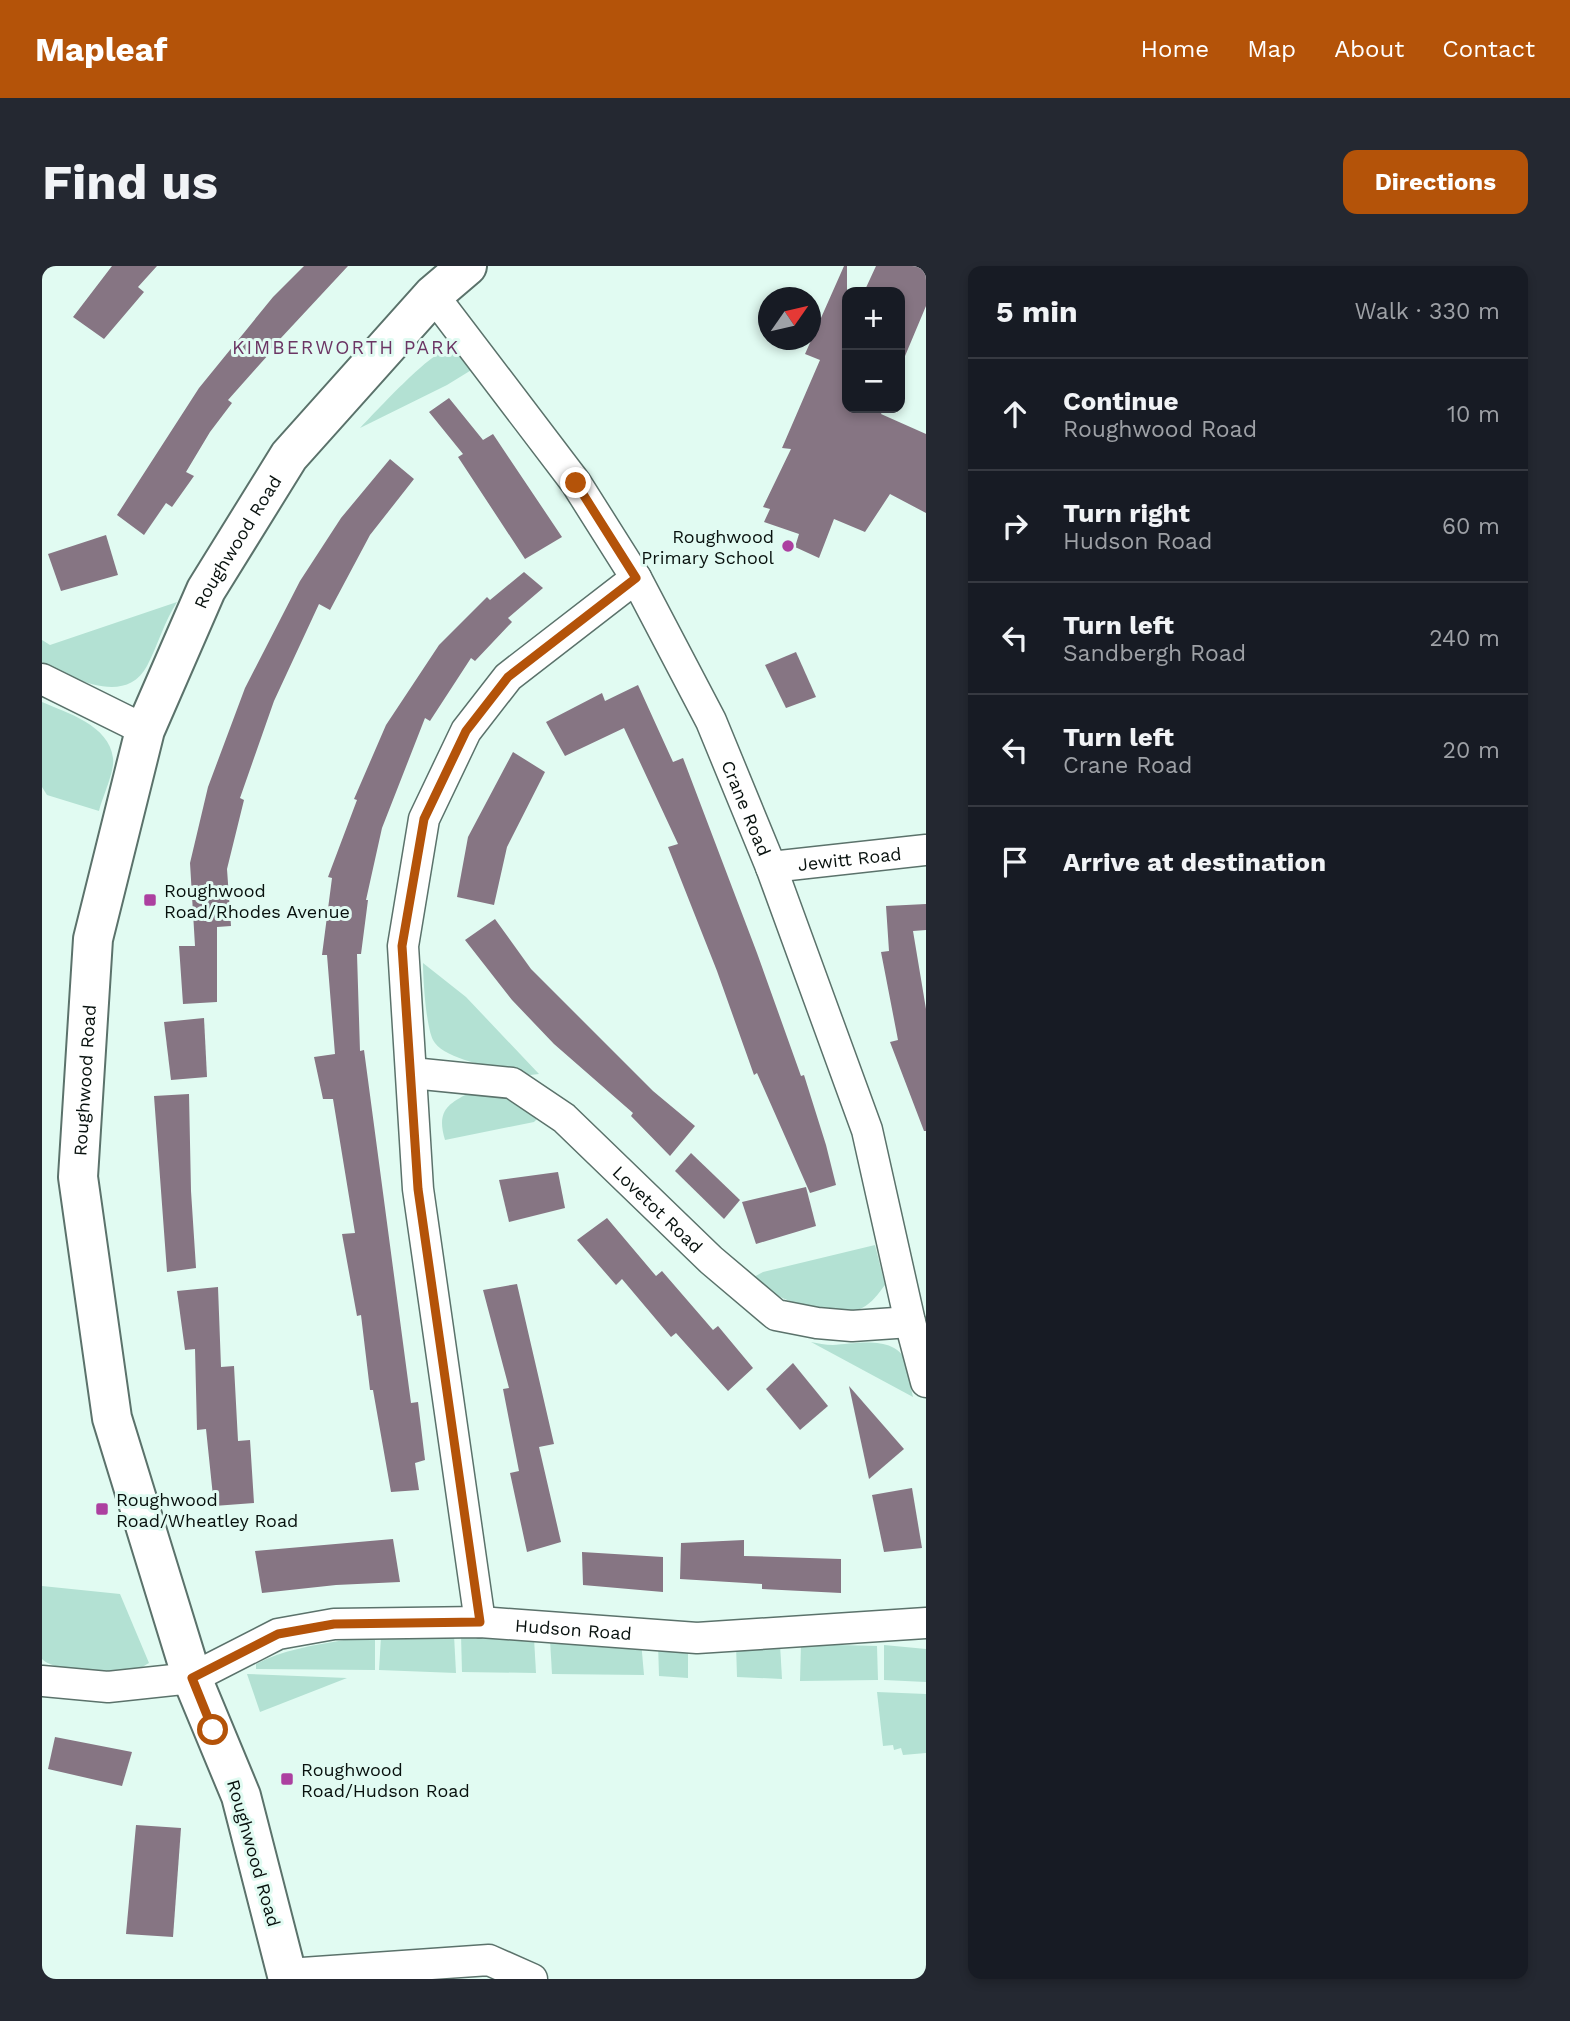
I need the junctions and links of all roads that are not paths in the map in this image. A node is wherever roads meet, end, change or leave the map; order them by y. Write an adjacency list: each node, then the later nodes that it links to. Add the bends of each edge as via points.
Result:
1 (467, 266): 2 (street, Roughwood Road)
2 (433, 295): 3 (street, Crane Road, via 576,483); 5 (street, Roughwood Road, via 289,456 206,590)
3 (636, 578): 7 (street, Crane Road, via 711,721); 8 (street, via 508,677 466,731 424,819 402,946)
4 (42, 678): 5 (street)
5 (145, 730): 13 (street, Roughwood Road, via 93,939 78,1177 112,1418)
6 (926, 850): 7 (street, Jewitt Road)
7 (771, 867): 9 (street, Crane Road, via 867,1130)
8 (412, 1073): 9 (street, Lovetot Road, via 512,1083 564,1118 711,1260 776,1315 852,1325); 11 (street, via 418,1189)
9 (910, 1322): 10 (street, Crane Road)
10 (926, 1382)
11 (480, 1622): 12 (street, Hudson Road, via 697,1638); 13 (street, Hudson Road, via 334,1624 278,1634)
12 (926, 1623)
13 (192, 1678): 14 (street, via 108,1688); 15 (street, Roughwood Road, via 241,1796)
14 (42, 1681)
15 (288, 1976): 16 (street, via 489,1960)
16 (532, 1979)

